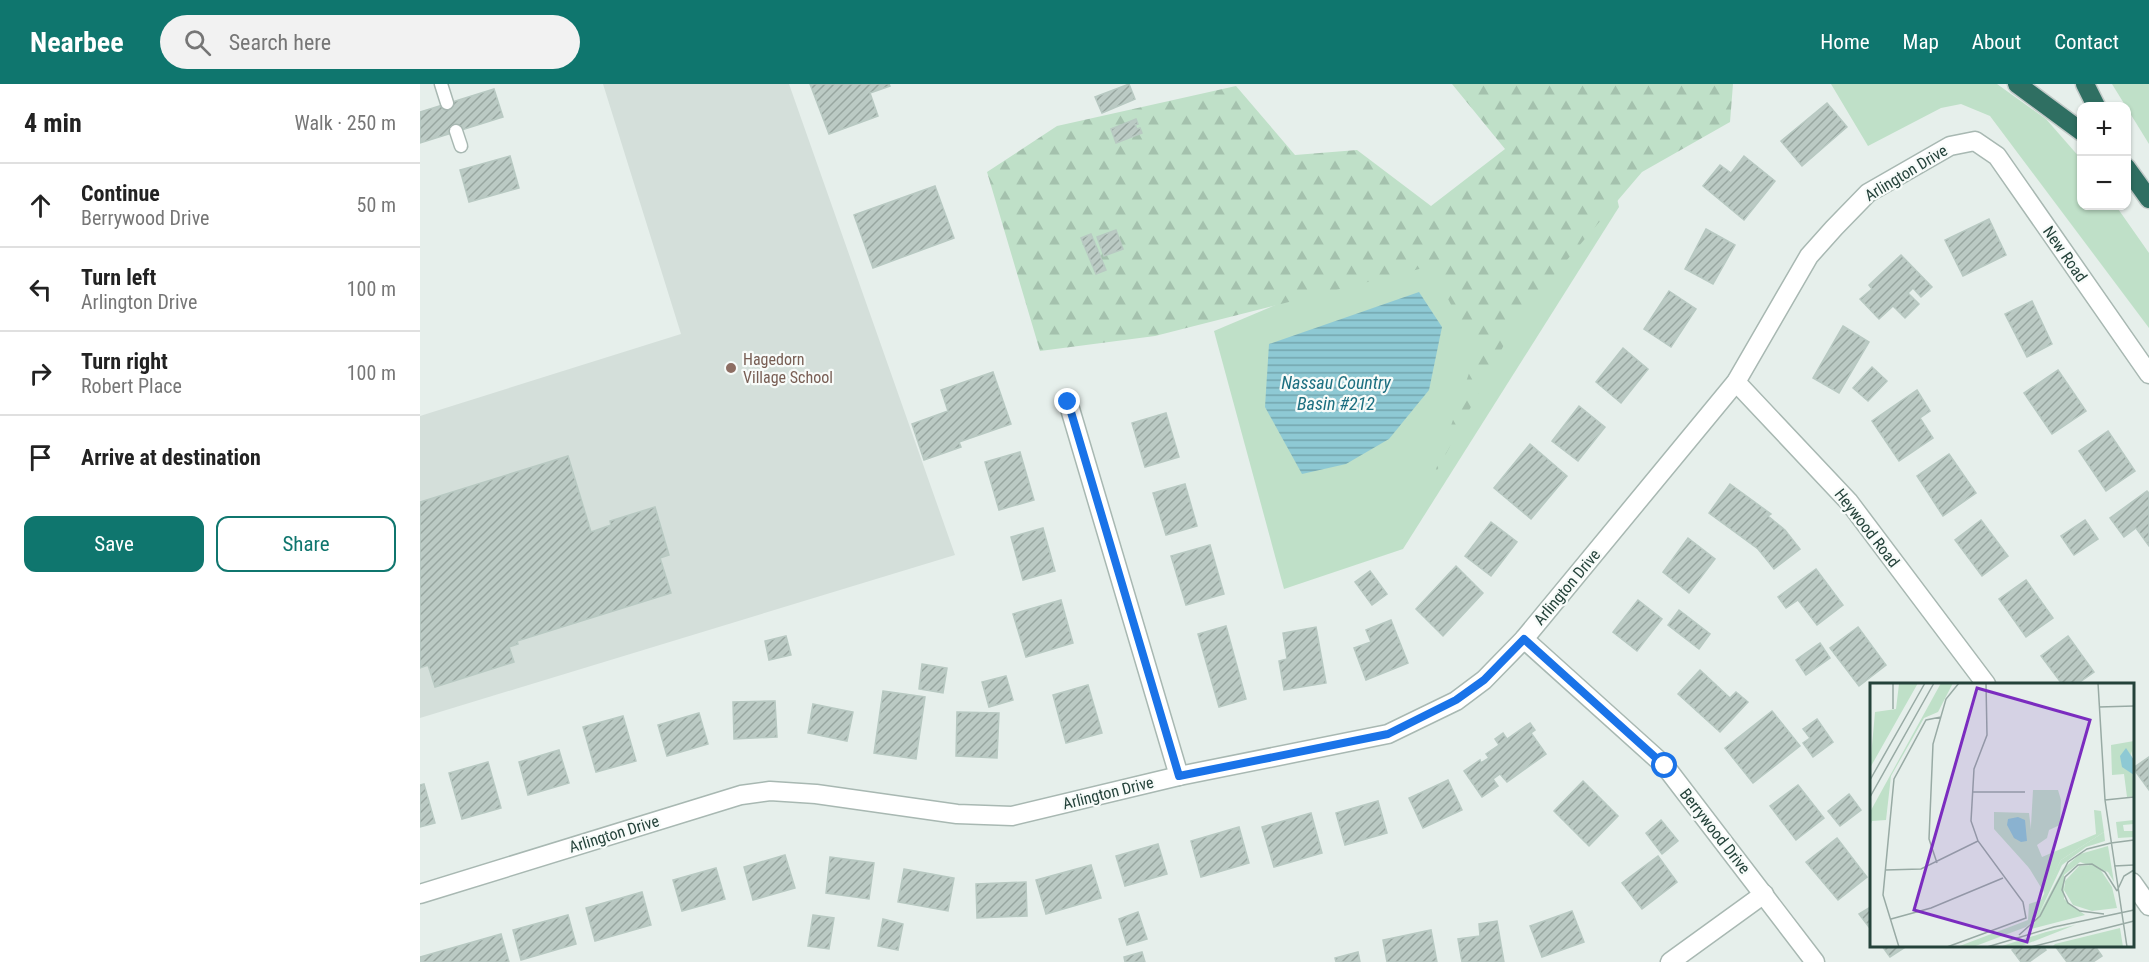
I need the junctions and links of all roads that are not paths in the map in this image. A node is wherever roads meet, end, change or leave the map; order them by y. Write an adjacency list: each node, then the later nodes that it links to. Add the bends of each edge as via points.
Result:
1 (441, 84): 5 (lane)
2 (2017, 84): 6 (highway)
3 (2085, 84): 4 (highway)
4 (2094, 102)
5 (447, 103)
6 (2077, 128)
7 (456, 131): 9 (lane)
8 (1975, 141): 12 (street, New Road, via 1997,156); 13 (street, Arlington Drive, via 1950,146 1868,193 1809,256)
9 (461, 146)
10 (2131, 173): 11 (highway)
11 (2149, 199)
12 (2149, 375)
13 (1736, 382): 15 (street, Arlington Drive); 16 (street, Heywood Road, via 1849,502)
14 (1068, 402): 17 (street)
15 (1524, 639): 17 (street, Arlington Drive, via 1484,680 1456,700 1388,734); 20 (street, Berrywood Drive, via 1665,766)
16 (1985, 683)
17 (1179, 776): 19 (street, Arlington Drive, via 1012,816 957,814 816,794 741,795)
18 (2134, 884): 21 (street)
19 (420, 894)
20 (1764, 894): 22 (street); 23 (street, Berrywood Drive)
21 (2149, 906)
22 (1670, 962)
23 (1815, 962)

